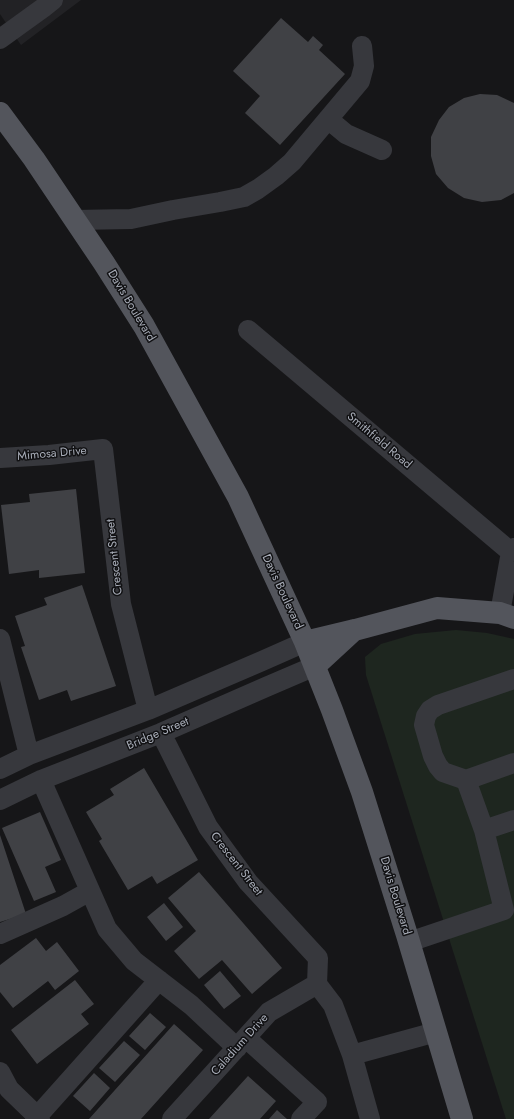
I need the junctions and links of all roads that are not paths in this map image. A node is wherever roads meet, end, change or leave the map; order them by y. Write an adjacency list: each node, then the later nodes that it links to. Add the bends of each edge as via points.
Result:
1 (45, 3): 2 (street)
2 (0, 39)
3 (362, 46): 5 (street, via 364,66 360,81)
4 (0, 113): 7 (main road, Davis Boulevard, via 34,158)
5 (328, 119): 6 (street, via 346,134); 7 (street, via 292,162 258,189 244,196 131,218)
6 (382, 150)
7 (75, 220): 14 (main road, Davis Boulevard, via 144,326 238,497)
8 (248, 330): 11 (street, Smithfield Road)
9 (104, 449): 10 (street, Mimosa Drive, via 49,456); 18 (street, Crescent Street, via 121,604)
10 (0, 458)
11 (512, 550): 12 (street)
12 (507, 616): 13 (main road, via 437,608)
13 (355, 630): 14 (main road); 16 (main road)
14 (305, 642): 16 (main road, Davis Boulevard); 18 (street)
15 (1, 645): 20 (street)
16 (315, 666): 19 (street, Bridge Street); 30 (main road, Davis Boulevard, via 362,792)
17 (514, 679): 24 (street, via 438,705 426,716 424,725 438,766 443,772)
18 (148, 710): 20 (street)
19 (161, 733): 23 (street, Bridge Street); 32 (street, Crescent Street, via 208,827 248,882 318,958)
20 (29, 755): 22 (street)
21 (514, 763): 24 (street)
22 (0, 769)
23 (41, 780): 25 (street, Bridge Street); 28 (street)
24 (466, 780): 27 (street)
25 (0, 800)
26 (514, 820): 27 (street)
27 (484, 830): 30 (street, via 504,910)
28 (90, 890): 29 (street, via 64,906); 31 (street, via 107,929 134,961)
29 (0, 934)
30 (409, 942): 33 (main road, Davis Boulevard)
31 (159, 980): 34 (street); 37 (street)
32 (317, 984): 34 (street, Caladium Drive, via 269,1012); 35 (street, via 333,1005)
33 (436, 1032): 35 (street); 41 (main road, Davis Boulevard)
34 (242, 1043): 38 (street, Caladium Drive); 39 (street, via 317,1102)
35 (352, 1054): 40 (street)
36 (0, 1072): 37 (street, via 9,1089)
37 (38, 1118)
38 (172, 1119)
39 (301, 1119)
40 (370, 1119)
41 (462, 1119)

